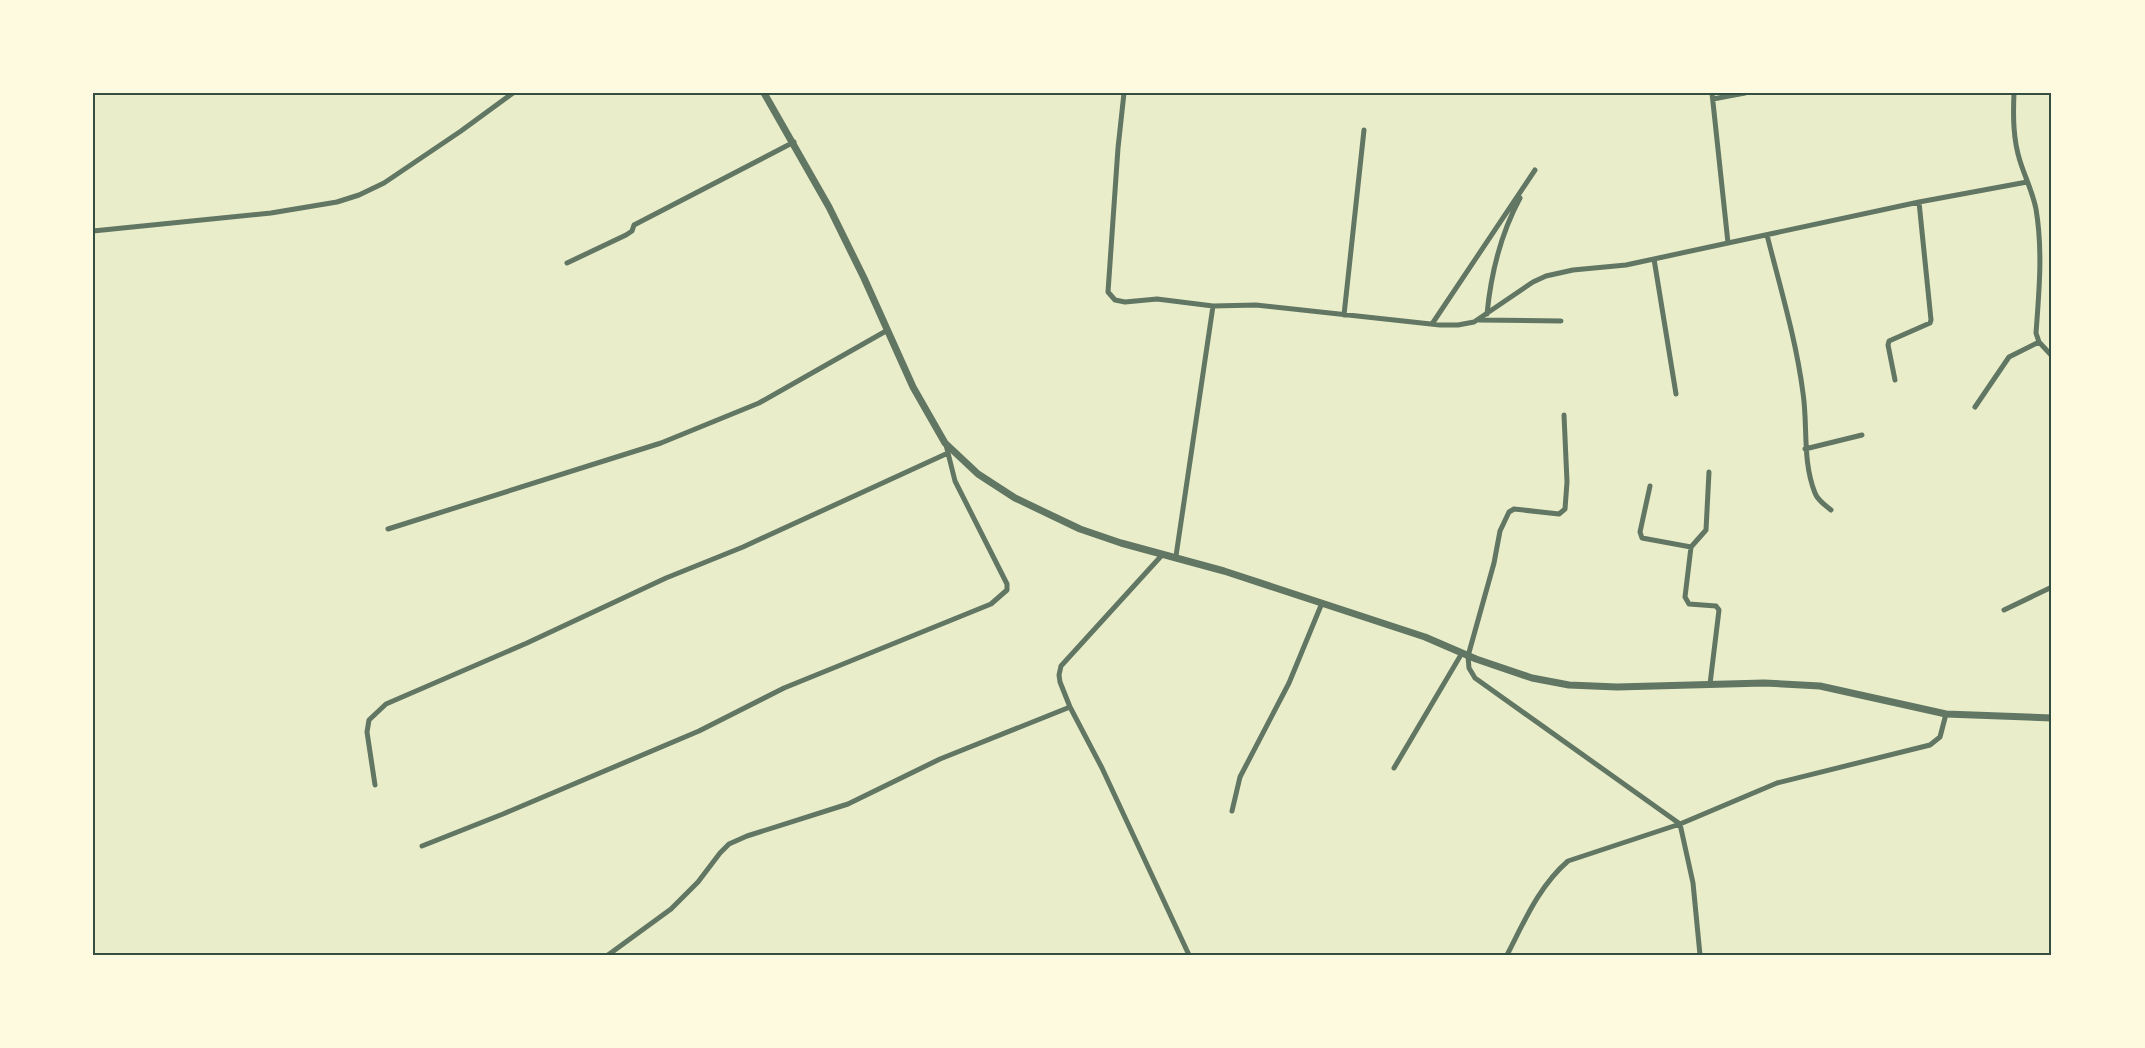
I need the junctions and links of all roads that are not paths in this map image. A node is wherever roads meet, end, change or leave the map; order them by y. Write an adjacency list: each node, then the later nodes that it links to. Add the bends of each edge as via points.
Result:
1 (513, 93): 11 (street, via 394,176 359,195 271,213)
2 (764, 93): 8 (street)
3 (1124, 93): 16 (street, via 1108,292 1115,300 1125,302 1157,300)
4 (1745, 93): 6 (street)
5 (2014, 93): 9 (street, via 2015,143)
6 (1713, 96): 13 (street)
7 (1364, 130): 18 (street)
8 (794, 142): 15 (street, via 634,225 626,235); 22 (street, via 854,258)
9 (2027, 182): 10 (street); 23 (street, via 2035,206 2041,254 2036,333)
10 (1919, 202): 12 (street); 25 (street, via 1931,320 1889,341)
11 (93, 231)
12 (1767, 235): 13 (street); 31 (street, via 1804,394)
13 (1728, 243): 14 (street)
14 (1654, 259): 17 (street, via 1546,276); 26 (street)
15 (567, 263)
16 (1213, 306): 18 (street, via 1256,305); 39 (street)
17 (1487, 314): 19 (street); 21 (street, via 1491,279 1503,237 1535,170)
18 (1344, 315): 21 (street)
19 (1479, 320): 20 (street); 21 (street, via 1458,325)
20 (1561, 321)
21 (1432, 324)
22 (886, 331): 30 (street); 36 (street, via 759,403 661,443)
23 (2039, 342): 24 (street); 27 (street, via 2008,357)
24 (2052, 356)
25 (1895, 380)
26 (1676, 394)
27 (1975, 407)
28 (1564, 415): 43 (street, via 1565,509 1559,514 1514,509 1509,512 1500,531)
29 (1862, 435): 31 (street)
30 (945, 443): 32 (street); 38 (street, via 978,474 1016,498 1080,530)
31 (1805, 449): 35 (street, via 1815,493)
32 (948, 453): 49 (street, via 386,704 369,720 367,732); 52 (street, via 955,481 1007,584 1007,590 991,604 784,688 699,731)
33 (1709, 472): 37 (street, via 1706,530)
34 (1650, 486): 37 (street, via 1642,538)
35 (1831, 510)
36 (388, 529)
37 (1691, 547): 44 (street, via 1686,601 1716,606 1719,610)
38 (1163, 554): 39 (street); 45 (street, via 1061,666 1060,682)
39 (1176, 556): 41 (street)
40 (2052, 587): 42 (street)
41 (1322, 603): 43 (street, via 1425,637); 50 (street, via 1289,683 1240,777)
42 (2004, 610)
43 (1465, 655): 44 (street, via 1532,678 1569,685); 48 (street); 51 (street, via 1475,678)
44 (1710, 684): 46 (street, via 1820,686)
45 (1070, 707): 53 (street, via 940,759 848,804 729,844 671,909); 54 (street)
46 (1946, 714): 47 (street); 51 (street, via 1940,738 1930,745 1777,783)
47 (2052, 718)
48 (1394, 768)
49 (375, 785)
50 (1232, 811)
51 (1680, 824): 55 (street, via 1568,861 1554,873 1529,910); 56 (street, via 1693,883)
52 (422, 846)
53 (608, 955)
54 (1190, 955)
55 (1507, 955)
56 (1700, 955)

